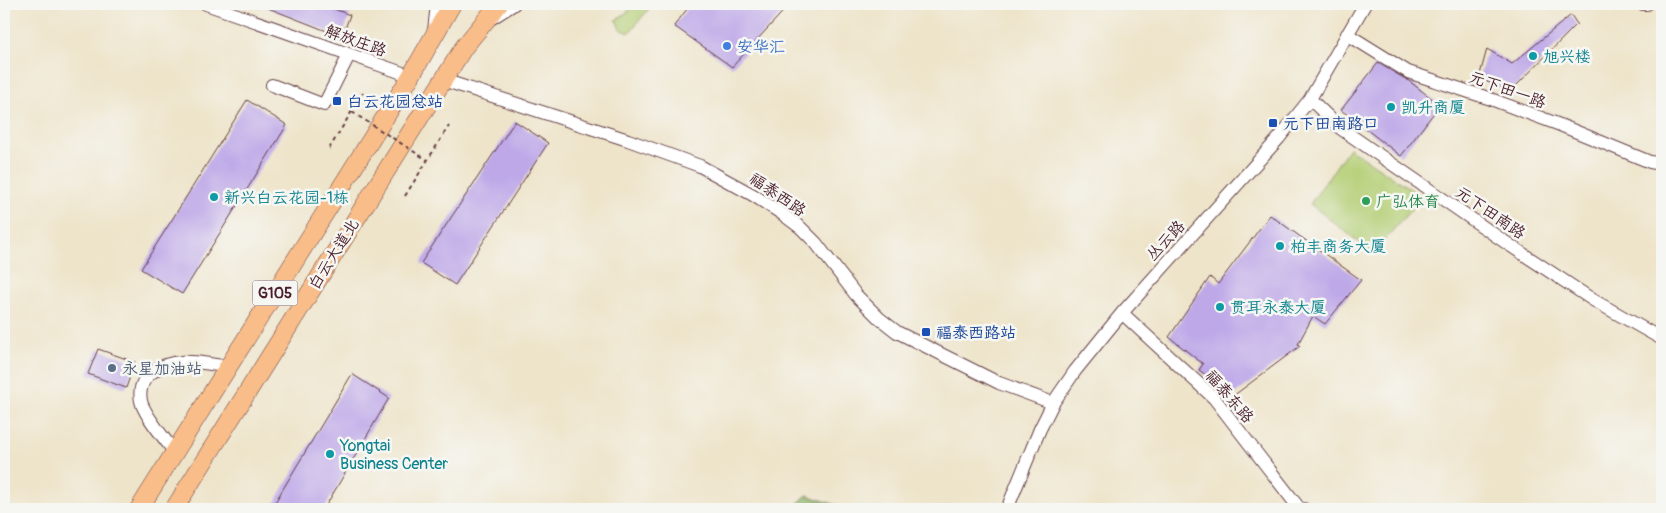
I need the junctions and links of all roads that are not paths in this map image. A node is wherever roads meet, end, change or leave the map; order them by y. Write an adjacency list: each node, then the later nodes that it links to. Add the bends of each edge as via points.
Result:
1 (206, 4): 12 (street, 解放庄路)
2 (437, 4): 11 (street)
3 (452, 4): 11 (highway, 白云大道北 / G105)
4 (499, 4): 9 (highway, 白云大道北 / G105)
5 (514, 4): 9 (street)
6 (1365, 4): 10 (street, 丛云路)
7 (1643, 4): 8 (street)
8 (1647, 4)
9 (480, 26): 14 (highway, 白云大道北 / G105)
10 (1347, 34): 16 (street, 丛云路); 17 (street, 元下田一路, via 1408,72 1488,98)
11 (433, 37): 13 (highway, 白云大道北 / G105)
12 (349, 55): 13 (street, 解放庄路); 15 (street, via 324,105)
13 (410, 76): 20 (highway, 白云大道北 / G105)
14 (443, 80): 21 (street, 福泰西路, via 700,166 753,195 800,228 816,243 856,295 897,332 999,382); 24 (highway, 白云大道北 / G105)
15 (272, 85)
16 (1310, 99): 18 (street, 丛云路); 19 (street, 元下田南路, via 1340,128 1506,242 1593,300)
17 (1662, 164)
18 (1122, 313): 21 (street, 丛云路, via 1074,371); 26 (street, 福泰东路, via 1214,398 1299,508)
19 (1662, 338)
20 (229, 367): 22 (highway, 白云大道北 / G105); 22 (street, via 174,362 160,366 146,377 141,388 141,401)
21 (1053, 403): 25 (street, 丛云路)
22 (174, 453): 23 (highway, 白云大道北 / G105)
23 (139, 509)
24 (174, 509)
25 (1008, 509)
26 (1304, 509)

